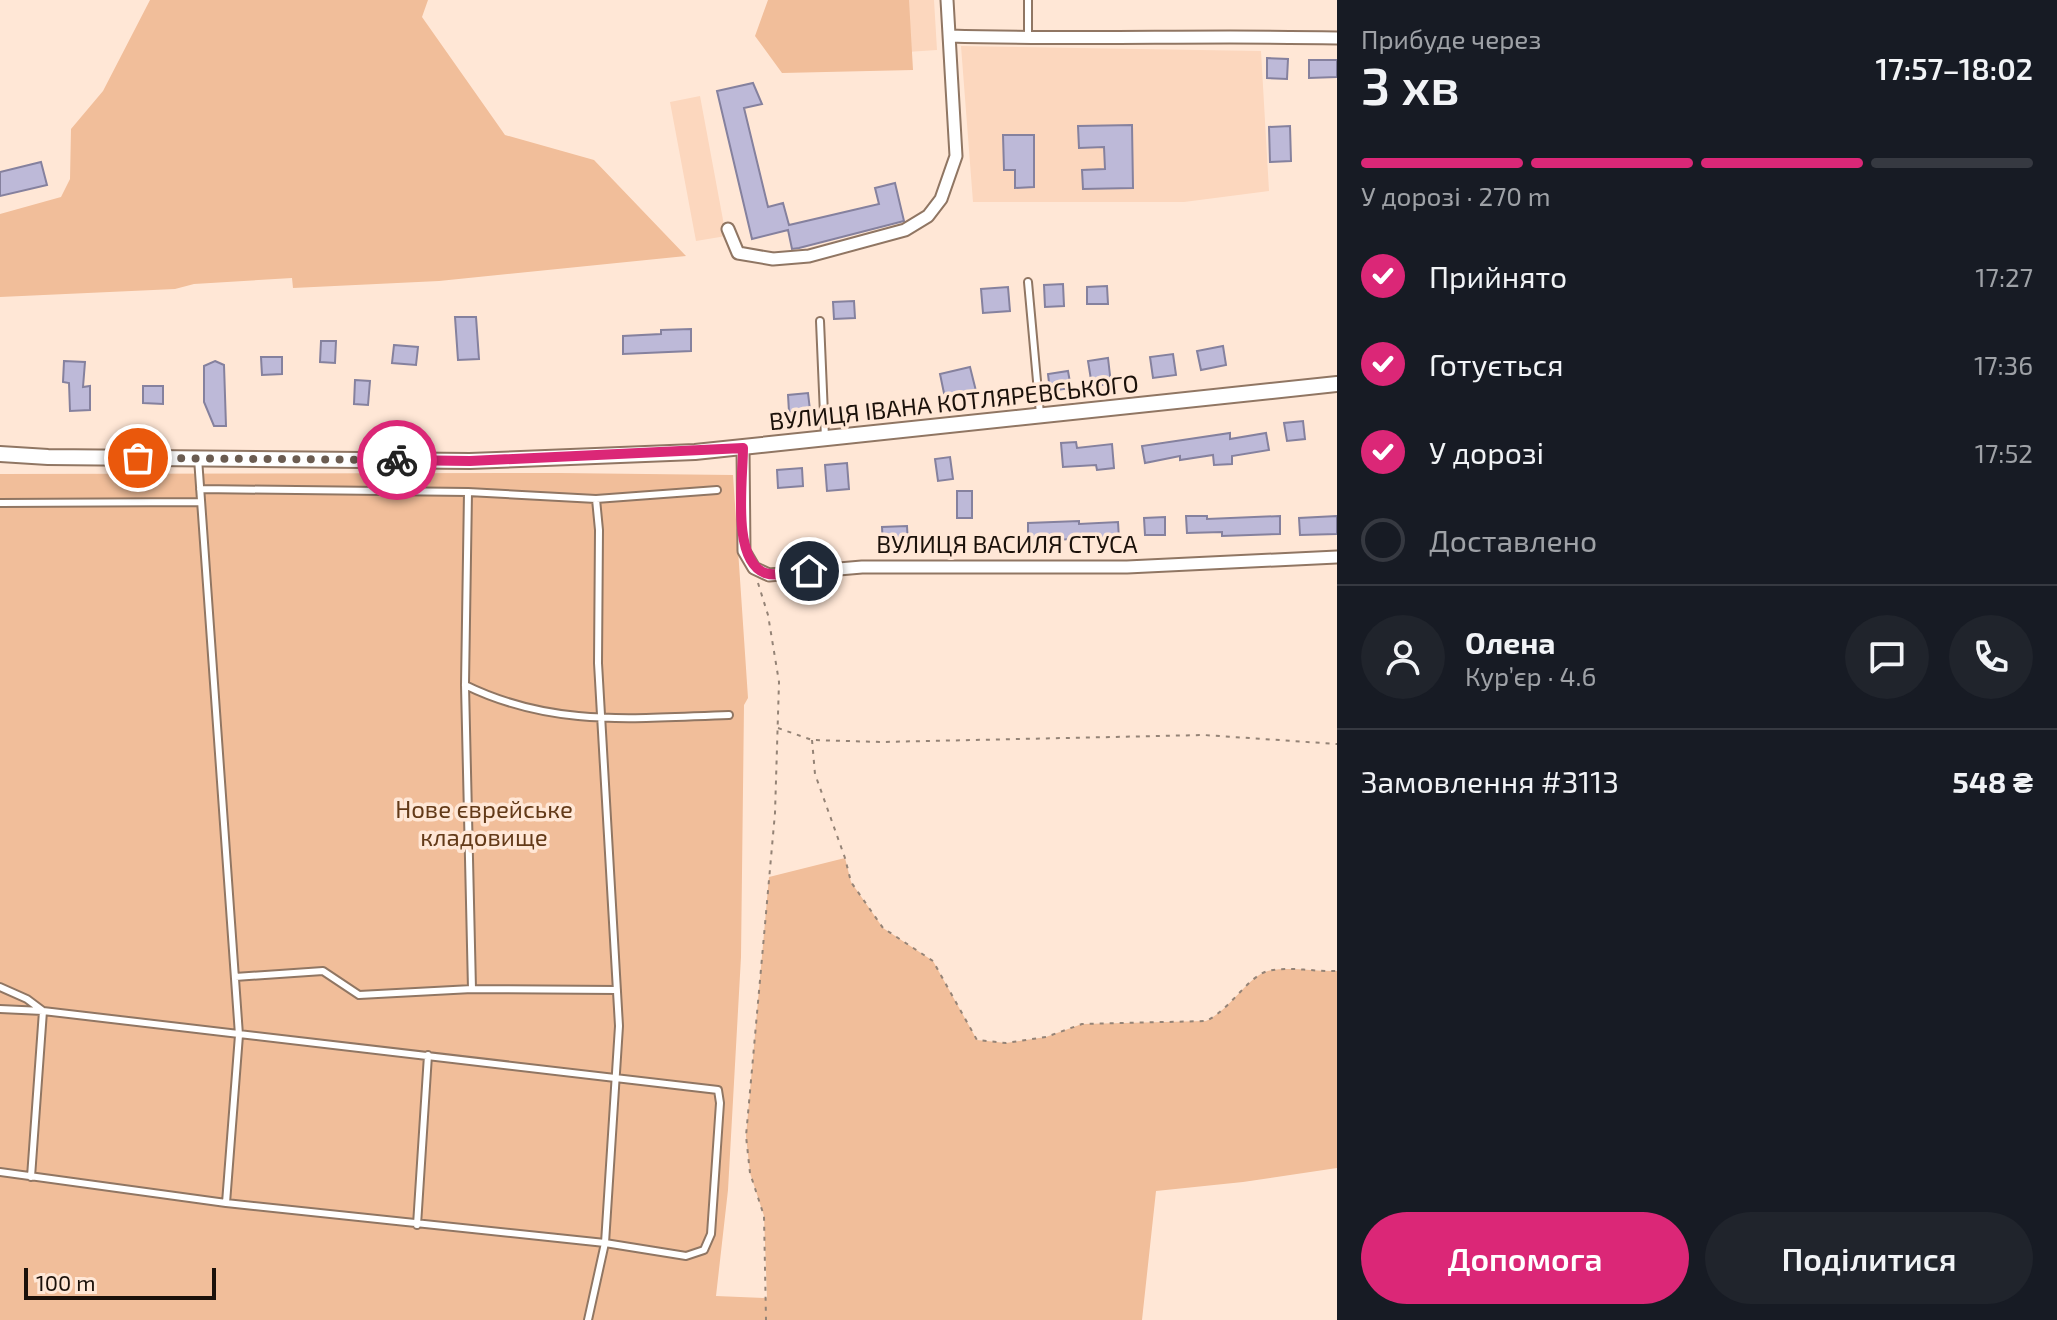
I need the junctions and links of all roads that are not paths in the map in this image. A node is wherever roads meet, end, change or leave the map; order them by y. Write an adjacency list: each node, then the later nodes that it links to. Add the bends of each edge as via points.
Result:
1 (947, 0): 3 (street)
2 (1028, 0): 5 (lane)
3 (950, 36): 5 (street); 6 (street, via 956,156 941,199 928,216 891,234 809,256 773,259 738,253)
4 (1337, 38): 5 (street)
5 (1028, 39)
6 (728, 229)
7 (1028, 282): 10 (lane)
8 (820, 321): 11 (lane)
9 (1337, 384): 10 (street, ВУЛИЦЯ ІВАНА КОТЛЯРЕВСЬКОГО)
10 (1040, 417): 11 (street, ВУЛИЦЯ ІВАНА КОТЛЯРЕВСЬКОГО)
11 (825, 439): 12 (street, ВУЛИЦЯ ІВАНА КОТЛЯРЕВСЬКОГО)
12 (743, 448): 14 (street, ВУЛИЦЯ ІВАНА КОТЛЯРЕВСЬКОГО, via 470,461); 21 (street, ВУЛИЦЯ ВАСИЛЯ СТУСА, via 744,551 754,568 769,575 862,567 1127,567)
13 (0, 454): 14 (street, ВУЛИЦЯ ІВАНА КОТЛЯРЕВСЬКОГО)
14 (198, 458): 15 (lane)
15 (200, 489): 17 (lane); 19 (lane)
16 (717, 490): 18 (lane)
17 (468, 492): 18 (lane); 22 (lane)
18 (596, 499): 24 (lane)
19 (200, 502): 20 (lane); 25 (lane)
20 (0, 503)
21 (1337, 557)
22 (465, 685): 24 (lane, via 555,715); 27 (lane)
23 (729, 715): 24 (lane)
24 (601, 719): 28 (lane)
25 (235, 977): 27 (lane, via 323,971 359,995); 31 (lane)
26 (0, 987): 30 (lane)
27 (472, 989): 28 (lane)
28 (617, 990): 33 (lane)
29 (0, 1009): 30 (lane)
30 (43, 1011): 31 (lane); 35 (lane)
31 (239, 1035): 32 (lane); 36 (lane)
32 (428, 1055): 33 (lane); 37 (lane)
33 (614, 1076): 38 (lane); 38 (lane, via 718,1090 720,1103 711,1234 704,1250 686,1256)
34 (0, 1172): 35 (lane)
35 (31, 1177): 36 (lane)
36 (226, 1203): 37 (lane)
37 (417, 1225): 38 (lane)
38 (605, 1243): 39 (lane)
39 (588, 1320)

